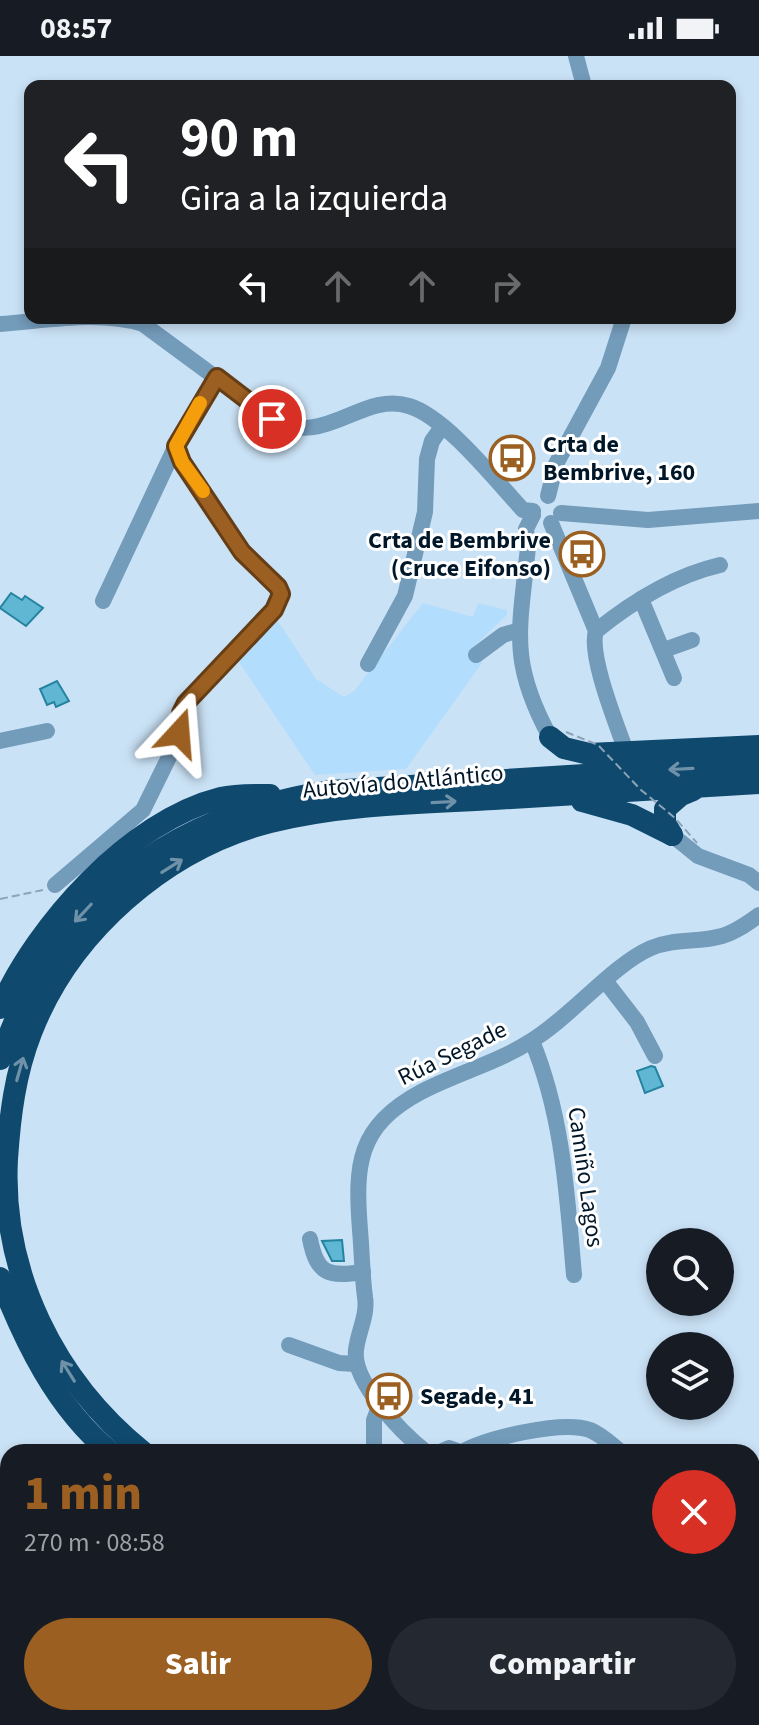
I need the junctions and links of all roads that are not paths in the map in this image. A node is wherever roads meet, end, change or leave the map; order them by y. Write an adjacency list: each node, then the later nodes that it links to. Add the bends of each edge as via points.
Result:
1 (576, 56): 2 (street)
2 (582, 80)
3 (24, 322): 4 (street)
4 (0, 324)
5 (139, 324): 7 (street)
6 (622, 324): 11 (street, via 608,368 556,464)
7 (217, 377): 8 (street, via 272,419 296,429 400,404 423,412); 9 (street)
8 (442, 427): 11 (street, via 507,490); 20 (street, via 427,459 425,512 405,596)
9 (176, 446): 14 (street); 34 (street, via 242,552 278,587 279,602 186,703 172,751 143,810)
10 (759, 511): 11 (street, via 648,520)
11 (545, 512): 15 (street, via 528,547); 16 (street)
12 (720, 565): 13 (street, via 678,577)
13 (641, 599): 16 (street); 18 (street)
14 (103, 601)
15 (520, 630): 19 (street, via 503,635); 23 (street, via 525,684)
16 (596, 631): 26 (street, via 607,699)
17 (692, 640): 18 (street)
18 (664, 650): 21 (street)
19 (476, 655)
20 (368, 664)
21 (674, 678)
22 (47, 731): 24 (street)
23 (558, 734): 26 (highway, via 564,748)
24 (0, 741)
25 (759, 746): 26 (highway)
26 (627, 754)
27 (759, 764): 31 (highway, Autovía do Atlántico, one-way to 31)
28 (759, 783): 29 (highway, Autovía do Atlántico)
29 (703, 786): 30 (highway, Autovía do Atlántico); 32 (highway, via 665,809)
30 (553, 795): 32 (highway, via 611,807); 51 (highway, Autovía do Atlántico, one-way to 30, via 82,1393 48,1339 20,1275 9,1221 7,1167 17,1075 31,1031 73,957 131,895 168,867 228,836 333,810)
31 (297, 796): 37 (highway, via 220,798 169,821 118,855 43,932); 40 (highway, Autovía do Atlántico, one-way to 40, via 212,823 159,850 120,879 82,913 57,946 12,1024)
32 (672, 835): 33 (street, via 698,856)
33 (759, 883)
34 (55, 885)
35 (759, 915): 36 (street, Rúa Segade, via 723,936 647,949)
36 (606, 982): 38 (street, Rúa Segade); 39 (street)
37 (0, 1008)
38 (532, 1041): 42 (street, Rúa Segade, via 423,1091 372,1134 358,1168); 43 (street, Camiño Lagos, via 561,1140)
39 (655, 1056)
40 (0, 1059)
41 (310, 1239): 42 (street, via 313,1256 326,1272)
42 (363, 1272): 47 (street, Rúa Segade, via 366,1304)
43 (574, 1275)
44 (0, 1278): 48 (highway)
45 (0, 1313): 48 (highway)
46 (289, 1345): 47 (street)
47 (356, 1364): 49 (street)
48 (44, 1374): 50 (highway)
49 (379, 1407): 52 (street); 53 (street)
50 (103, 1444)
51 (133, 1444)
52 (374, 1444)
53 (418, 1444)
54 (483, 1444): 55 (street, via 572,1428 590,1430)
55 (610, 1444)

